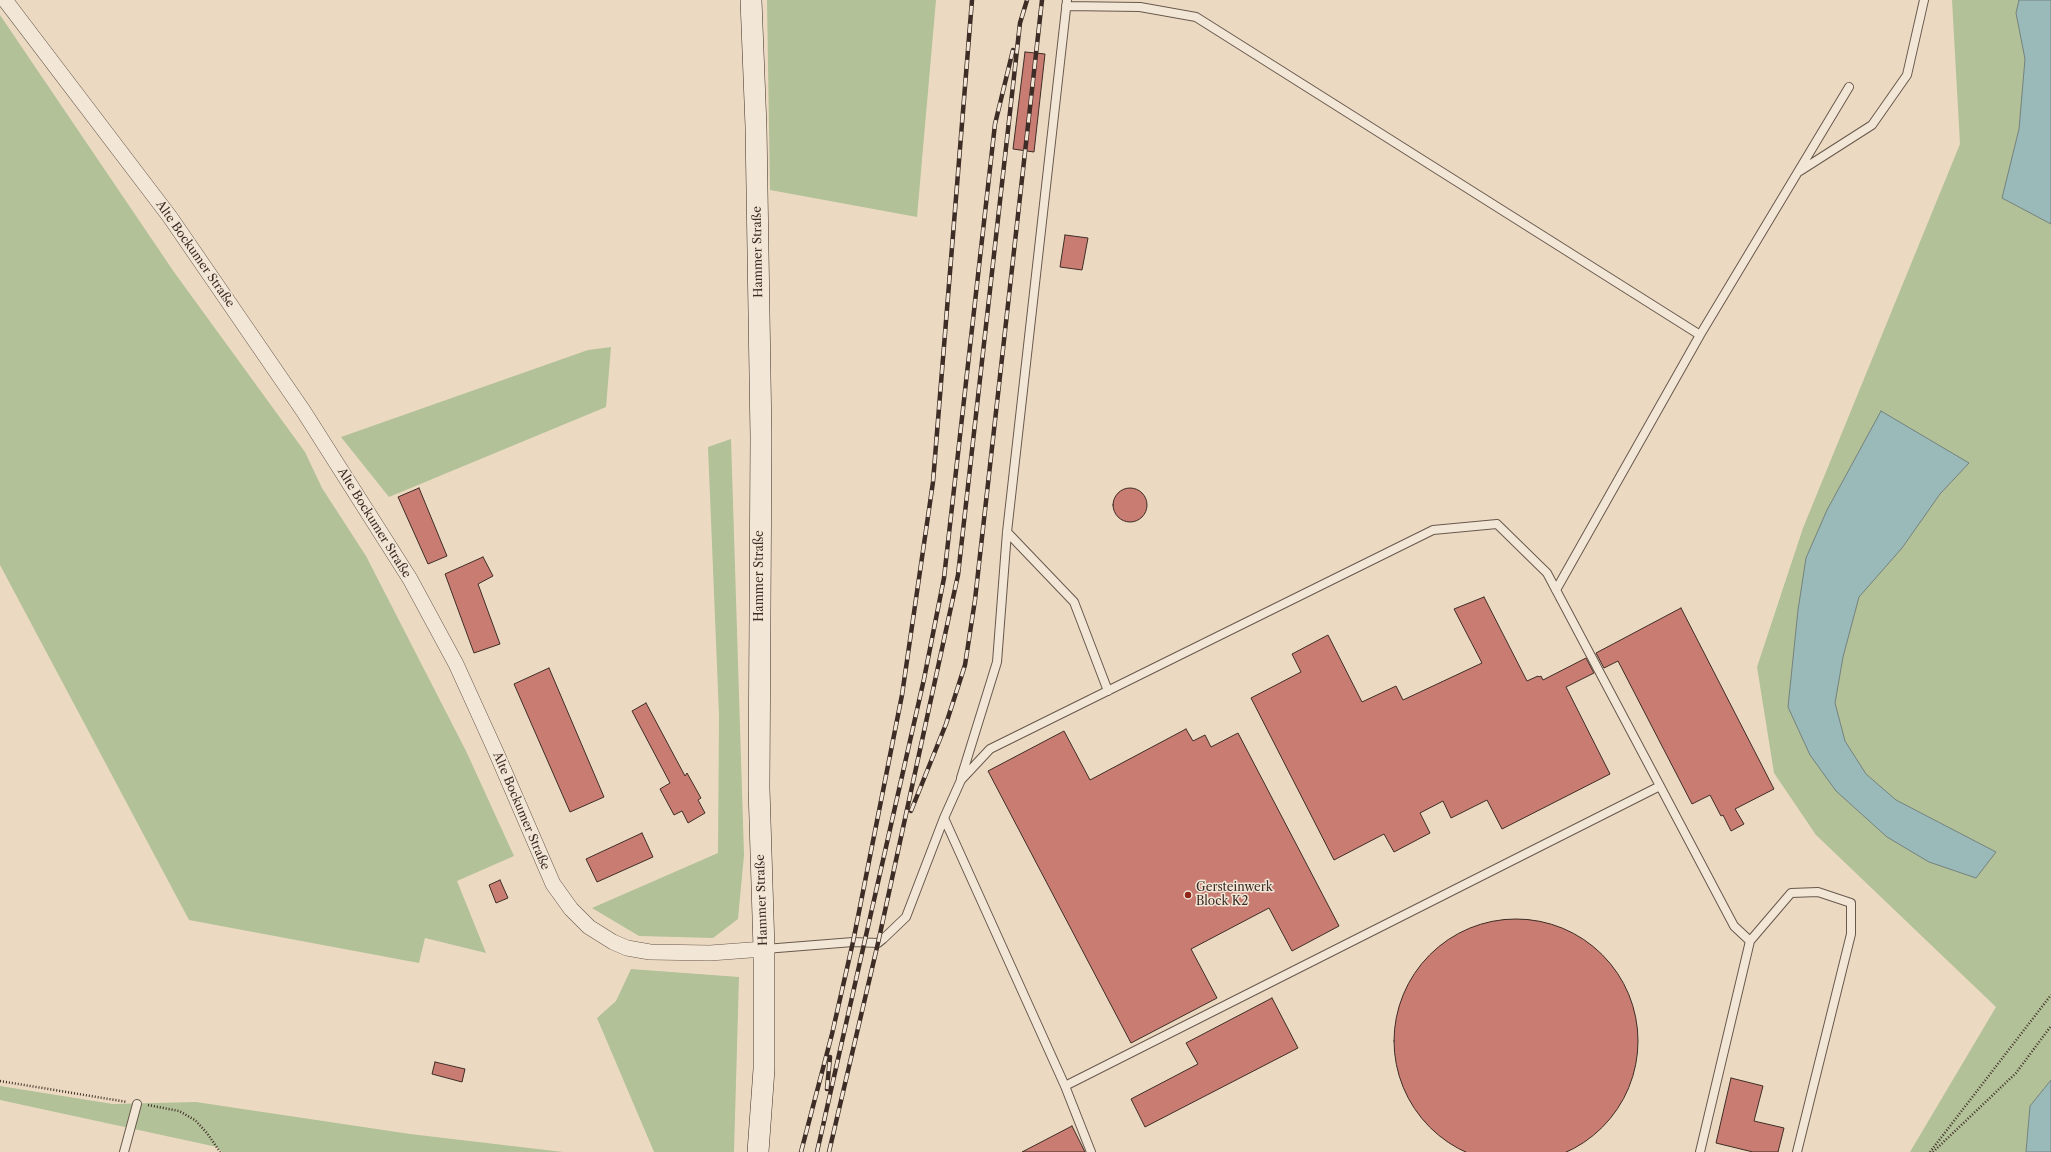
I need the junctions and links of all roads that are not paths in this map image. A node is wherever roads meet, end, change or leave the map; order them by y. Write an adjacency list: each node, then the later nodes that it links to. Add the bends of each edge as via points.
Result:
1 (5, 0): 15 (street, Alte Bockumer Straße, via 170,217 304,412 410,579 459,670 553,884 571,909 589,927 627,948 650,952 710,953)
2 (751, 0): 15 (main road, Hammer Straße, via 756,127 761,429 759,788)
3 (1924, 0): 6 (lane, via 1907,75 1872,125)
4 (1067, 3): 7 (lane, via 1140,7 1196,17); 8 (lane)
5 (1849, 87): 6 (lane)
6 (1798, 172): 7 (lane)
7 (1700, 334): 9 (lane)
8 (1007, 532): 10 (lane, via 1074,602); 11 (lane, via 997,662)
9 (1556, 590): 10 (lane, via 1547,573 1497,524 1433,530); 12 (lane)
10 (1108, 691): 11 (lane, via 990,749)
11 (961, 780): 13 (lane)
12 (1660, 786): 14 (lane, via 1734,926); 16 (lane)
13 (944, 818): 15 (lane, via 906,917 878,943 853,942); 16 (lane)
14 (1750, 941): 21 (lane); 22 (lane, via 1791,893 1818,892 1851,903 1851,934)
15 (764, 949): 19 (main road, Hammer Straße, via 764,1068)
16 (1065, 1086): 20 (lane)
17 (137, 1104): 18 (lane)
18 (124, 1152)
19 (758, 1152)
20 (1091, 1152)
21 (1700, 1152)
22 (1797, 1152)

